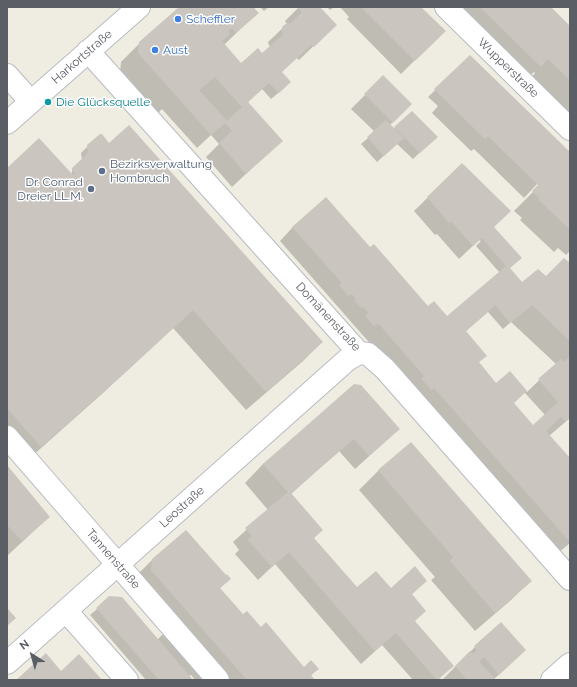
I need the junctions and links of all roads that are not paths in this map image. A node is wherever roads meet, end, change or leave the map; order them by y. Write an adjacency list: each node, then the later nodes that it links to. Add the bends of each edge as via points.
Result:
1 (138, 7): 3 (street, Harkortstraße)
2 (446, 7): 7 (street, Wupperstraße)
3 (88, 51): 5 (street, Harkortstraße); 8 (street, Domänenstraße)
4 (7, 75): 5 (street)
5 (31, 102): 6 (street, Harkortstraße)
6 (7, 123)
7 (570, 129)
8 (359, 353): 10 (street, Leostraße, via 347,360); 11 (street, Domänenstraße, via 368,354 385,369)
9 (7, 437): 10 (street, Tannenstraße)
10 (118, 564): 12 (street, Leostraße); 16 (street, Tannenstraße)
11 (570, 579)
12 (66, 612): 13 (street, Leostraße); 15 (street)
13 (7, 663)
14 (570, 664): 17 (street)
15 (127, 680)
16 (218, 680)
17 (552, 680)

